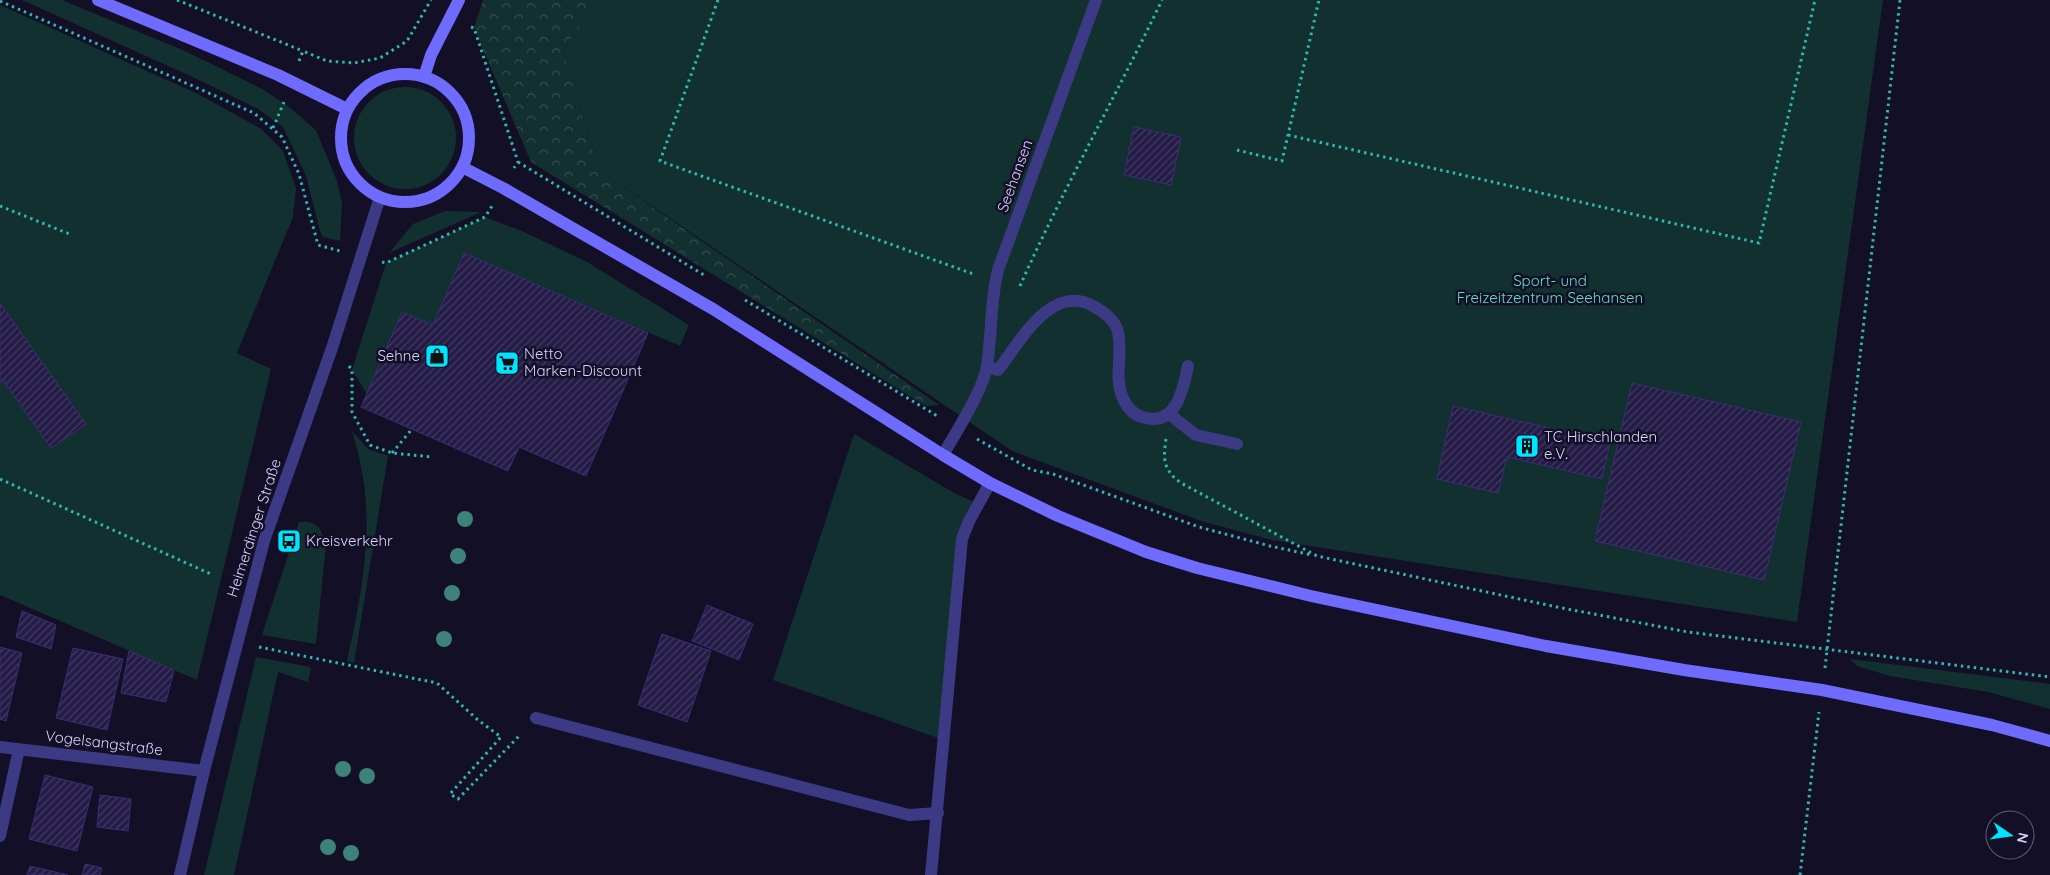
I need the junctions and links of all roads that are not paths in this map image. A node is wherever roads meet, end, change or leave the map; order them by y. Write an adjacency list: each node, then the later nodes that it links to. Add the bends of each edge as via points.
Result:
1 (98, 0): 5 (main road, via 292,82)
2 (458, 0): 4 (main road)
3 (1096, 0): 9 (street, Seehansen, via 998,270)
4 (424, 77): 5 (main road, via 410,74 384,77 363,89); 6 (main road, via 444,87 466,118 469,143)
5 (347, 109): 7 (main road, via 341,134 348,170 365,189)
6 (462, 167): 7 (main road, via 446,187 425,199 400,202); 12 (main road, via 713,309)
7 (380, 197): 18 (street, Heimerdinger Straße, via 332,348 264,541)
8 (1188, 366): 10 (street, via 1178,402)
9 (987, 367): 10 (street, via 998,370 1040,316 1053,305 1064,301 1092,305 1108,315 1117,330 1119,382 1128,408 1149,419); 12 (street, Seehansen, via 971,406)
10 (1169, 414): 11 (street, via 1196,435)
11 (1237, 444)
12 (943, 455): 13 (main road)
13 (990, 483): 15 (main road, via 1058,516 1146,552 1282,589 1546,646 1822,690 1992,725); 19 (street, via 962,539)
14 (536, 718): 19 (street, via 909,815)
15 (2050, 741)
16 (0, 747): 17 (street, Vogelsangstraße)
17 (19, 749): 18 (street, Vogelsangstraße); 20 (street)
18 (204, 771): 21 (street, Heimerdinger Straße)
19 (938, 813): 22 (street)
20 (0, 836)
21 (180, 875)
22 (931, 875)

